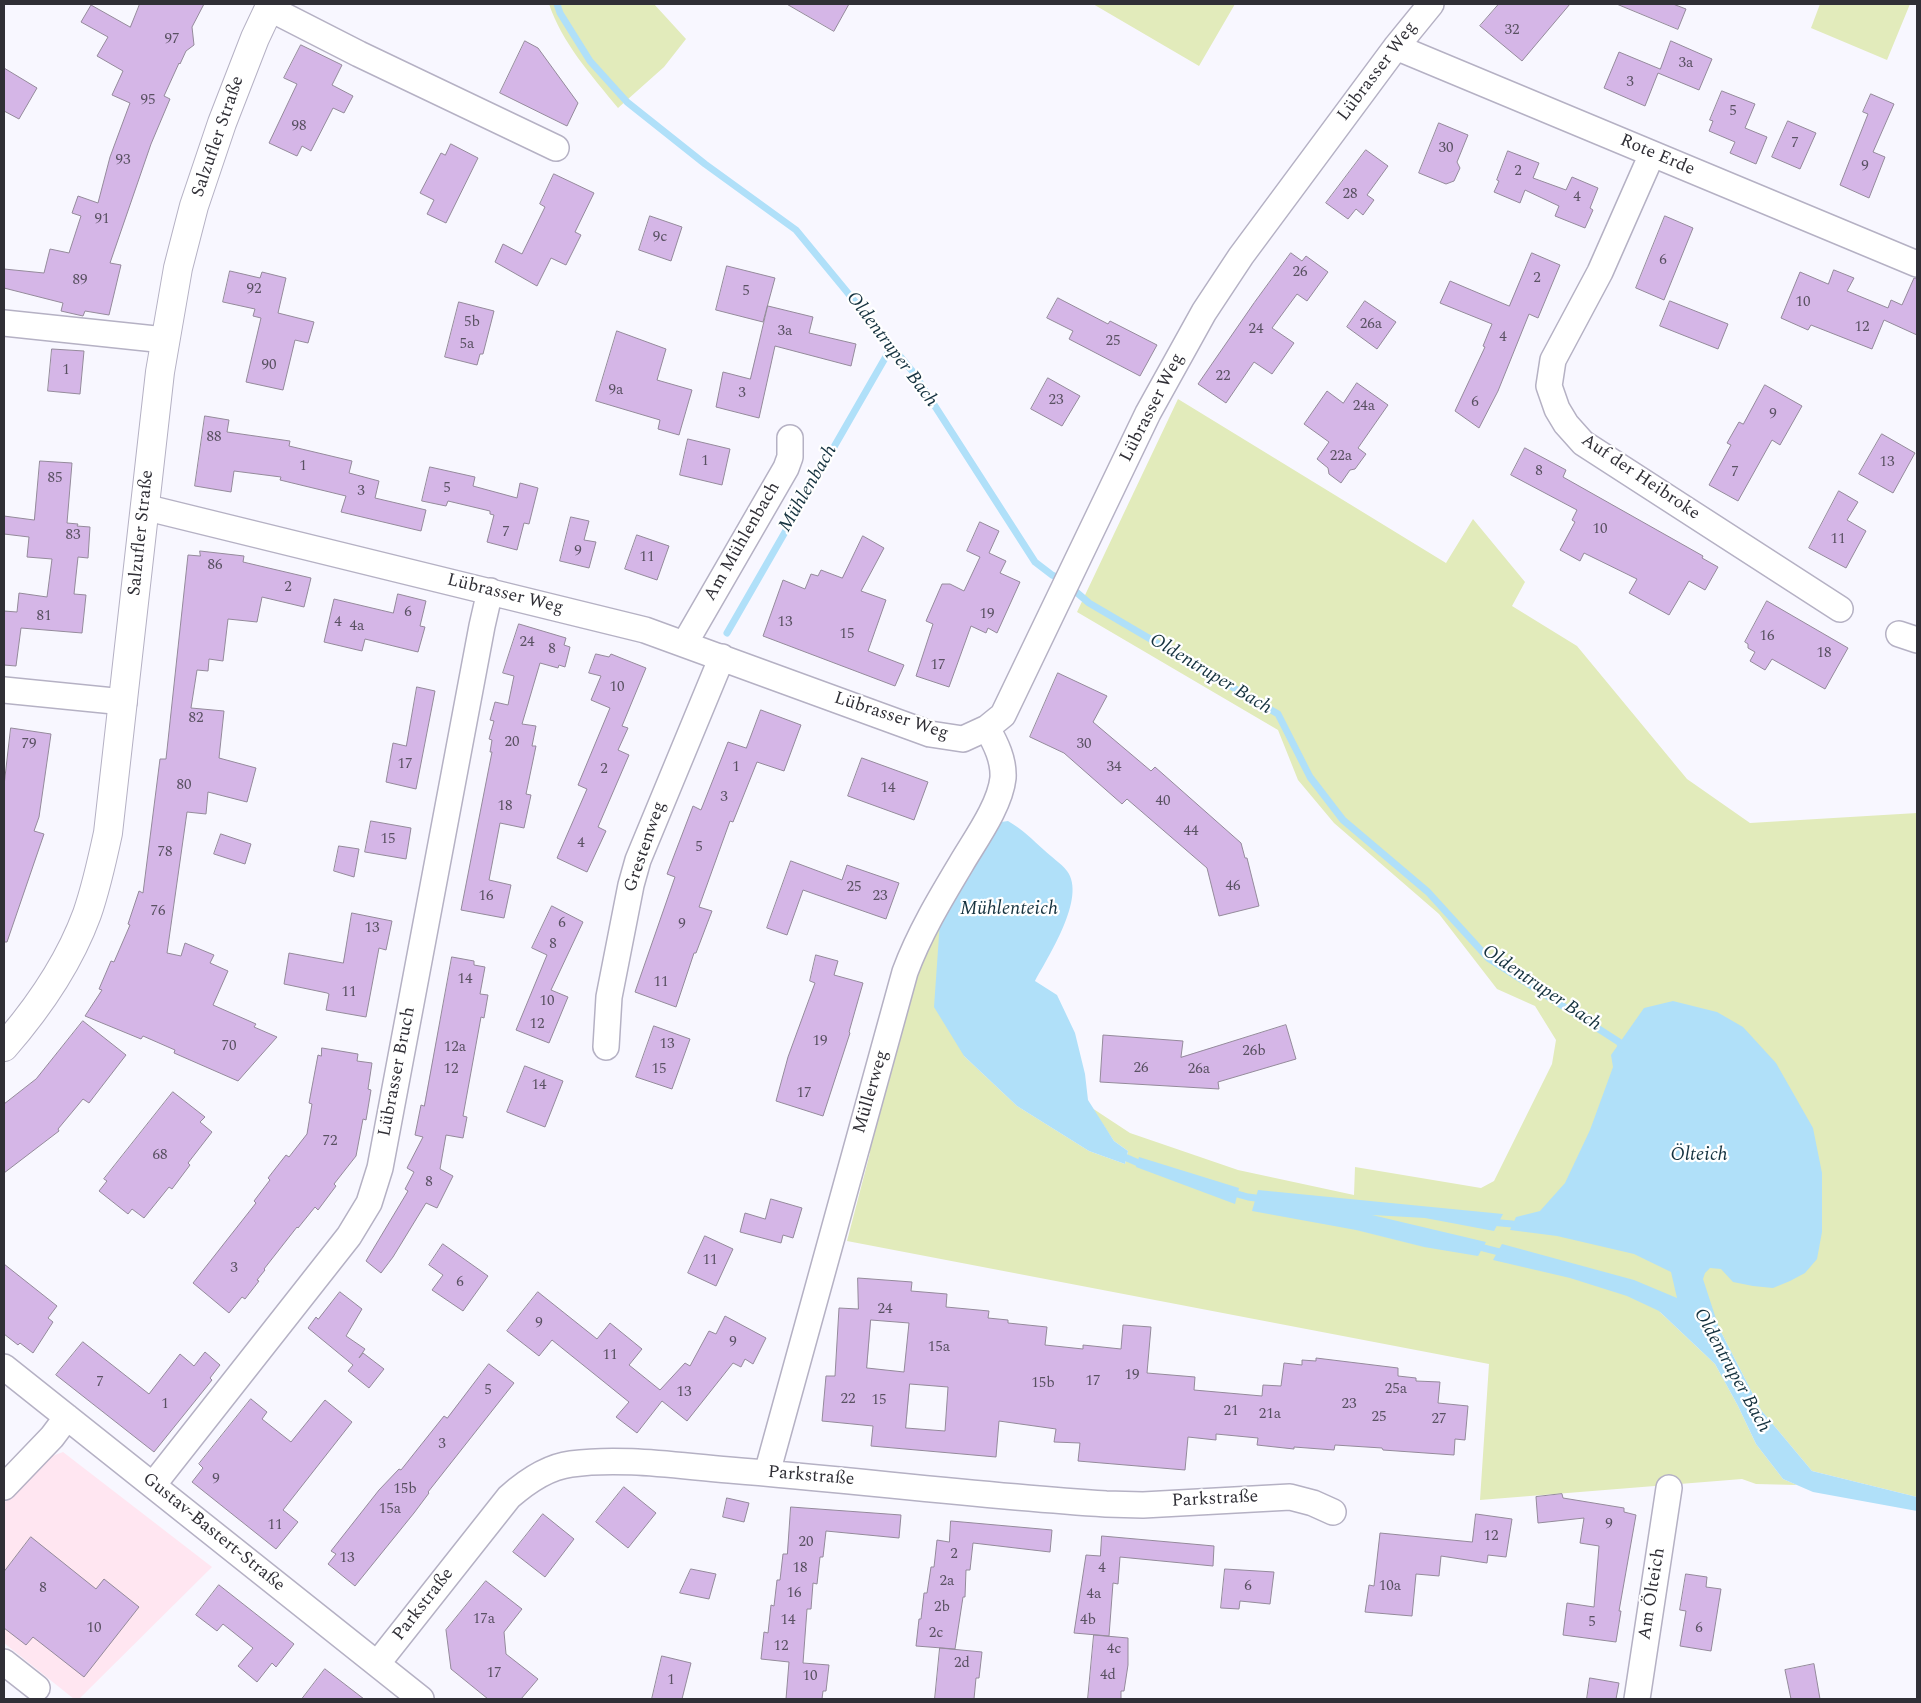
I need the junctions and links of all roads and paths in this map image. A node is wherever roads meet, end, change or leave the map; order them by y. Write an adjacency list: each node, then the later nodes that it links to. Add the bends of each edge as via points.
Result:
1 (1431, 4): 3 (street, Lübrasser Weg)
2 (270, 6): 4 (street, Salzufler Straße, via 402,75); 8 (street, Salzufler Straße, via 222,123 197,198 178,268)
3 (1396, 47): 5 (street, Rote Erde); 17 (street, Lübrasser Weg, via 1204,312 1148,413 1004,715)
4 (556, 148)
5 (1652, 154): 6 (street, Rote Erde); 12 (street, Auf der Heibroke, via 1600,272 1552,360 1550,386 1557,409 1583,442)
6 (1917, 264)
7 (4, 323): 8 (street)
8 (165, 340): 10 (street, Salzufler Straße)
9 (790, 438): 13 (street, Am Mühlenbach, via 790,457 786,468)
10 (144, 507): 11 (street, Lübrasser Weg); 16 (street, Salzufler Straße)
11 (490, 591): 13 (street, Lübrasser Weg); 23 (street, Lübrasser Bruch, via 380,1168 369,1203 349,1236)
12 (1840, 609)
13 (685, 643): 14 (street, Lübrasser Weg)
14 (722, 657): 17 (street, Lübrasser Weg, via 930,734 963,739); 19 (street, Grestenweg, via 638,860 609,997)
15 (4, 690): 16 (street)
16 (124, 702): 18 (street, Salzufler Straße, via 108,833 86,915 49,988)
17 (987, 728): 22 (street, Müllerweg, via 1003,768 999,792 987,819 933,910 905,972)
18 (4, 1047)
19 (606, 1047)
20 (4, 1367): 21 (street, Gustav-Bastert-Straße)
21 (67, 1417): 23 (street, Gustav-Bastert-Straße); 24 (street)
22 (767, 1473): 26 (street, Parkstraße, via 1106,1504 1290,1497); 28 (street, Parkstraße, via 598,1461 569,1464 537,1476 508,1497)
23 (153, 1485): 28 (street, Gustav-Bastert-Straße)
24 (4, 1487)
25 (1669, 1488): 31 (street, Am Ölteich)
26 (1332, 1512)
27 (4, 1662): 29 (street)
28 (377, 1664): 30 (street, Gustav-Bastert-Straße)
29 (37, 1688)
30 (421, 1699)
31 (1636, 1699)

